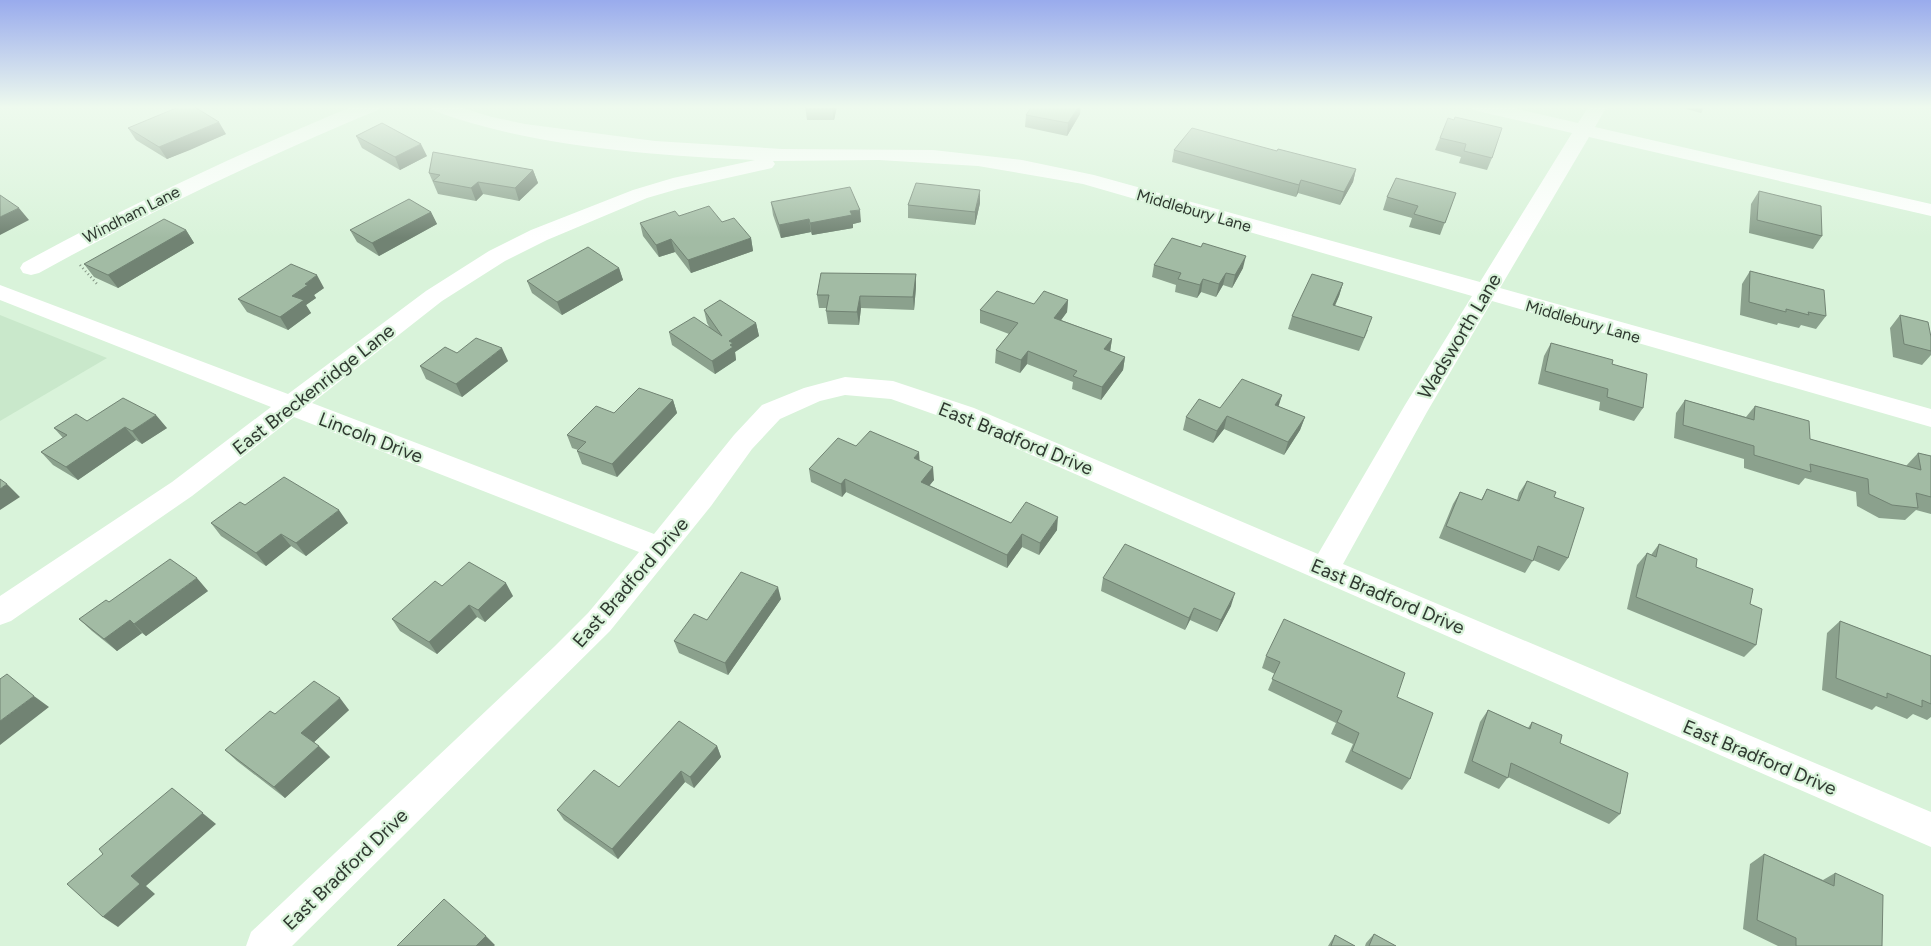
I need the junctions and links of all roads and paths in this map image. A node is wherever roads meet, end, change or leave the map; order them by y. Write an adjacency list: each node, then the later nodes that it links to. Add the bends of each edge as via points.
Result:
1 (263, 150): 9 (street, Windham Lane, via 179,189)
2 (647, 150): 7 (street, via 654,168 651,182)
3 (695, 150): 6 (street, Middlebury Lane)
4 (1572, 150): 11 (street, Wadsworth Lane)
5 (1671, 150): 8 (street)
6 (782, 155): 7 (street, East Breckenridge Lane, via 764,164); 11 (street, Middlebury Lane, via 909,154 959,157 1048,170)
7 (640, 194): 12 (street, East Breckenridge Lane, via 539,235 468,273)
8 (1931, 210)
9 (31, 268)
10 (0, 292): 12 (street, Lincoln Drive)
11 (1484, 292): 13 (street, Middlebury Lane); 15 (street, Wadsworth Lane)
12 (291, 406): 14 (street, Lincoln Drive); 16 (street, East Breckenridge Lane, via 182,489)
13 (1931, 418)
14 (660, 548): 15 (street, East Bradford Drive, via 771,412 812,394 845,386 893,390 966,415); 18 (street, East Bradford Drive, via 599,622 566,656)
15 (1326, 569): 17 (street, East Bradford Drive)
16 (0, 612)
17 (1931, 830)
18 (265, 946)

